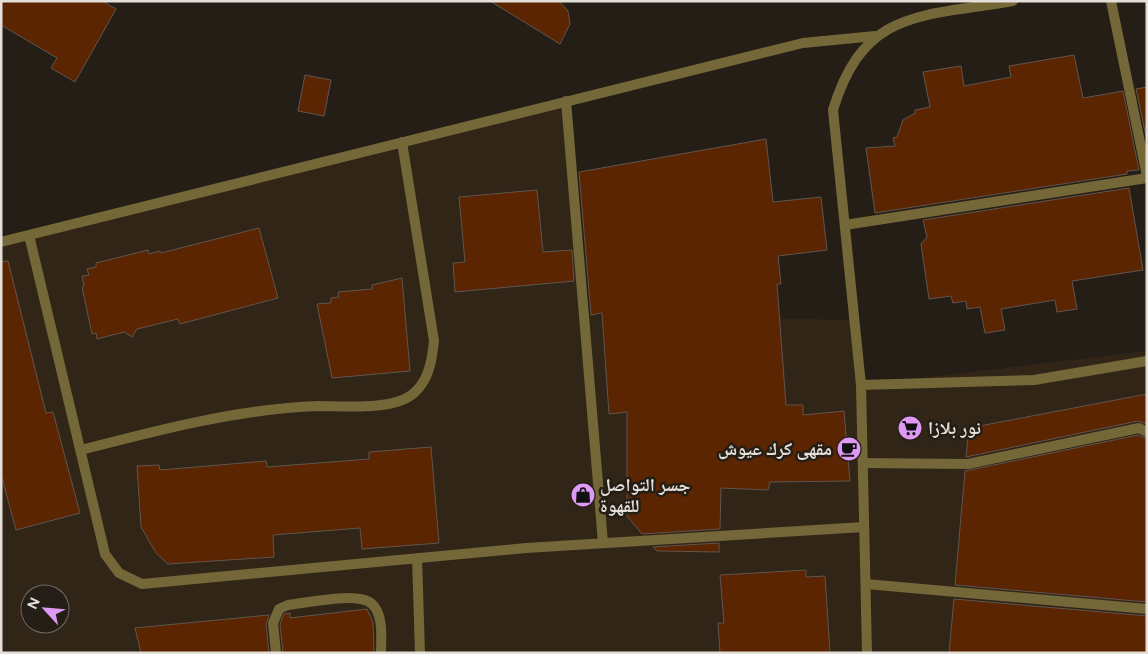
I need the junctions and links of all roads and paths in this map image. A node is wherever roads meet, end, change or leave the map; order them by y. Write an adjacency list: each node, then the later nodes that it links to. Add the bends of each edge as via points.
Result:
1 (1013, 1): 3 (street, via 904,20)
2 (1111, 1): 6 (street)
3 (875, 36): 4 (street, via 803,43); 7 (street, via 856,58 842,83 834,110)
4 (566, 102): 5 (street); 16 (street)
5 (402, 142): 8 (street); 13 (street, via 434,342 430,368 414,393 392,404 291,407 180,425)
6 (1147, 177): 7 (street)
7 (845, 225): 11 (street)
8 (30, 235): 9 (street); 13 (street)
9 (1, 242)
10 (1147, 361): 11 (street, via 1034,380)
11 (861, 385): 14 (street)
12 (1147, 432): 14 (street, via 1139,428 968,464)
13 (80, 450): 17 (street, via 105,554 119,573 142,584)
14 (862, 463): 15 (street)
15 (864, 527): 16 (street); 18 (street)
16 (603, 543): 17 (street)
17 (417, 558): 22 (street)
18 (866, 584): 19 (street); 23 (street)
19 (1147, 609)
20 (276, 653): 21 (street, via 273,623 280,608 351,597 362,598 378,613)
21 (381, 653)
22 (420, 653)
23 (867, 653)

